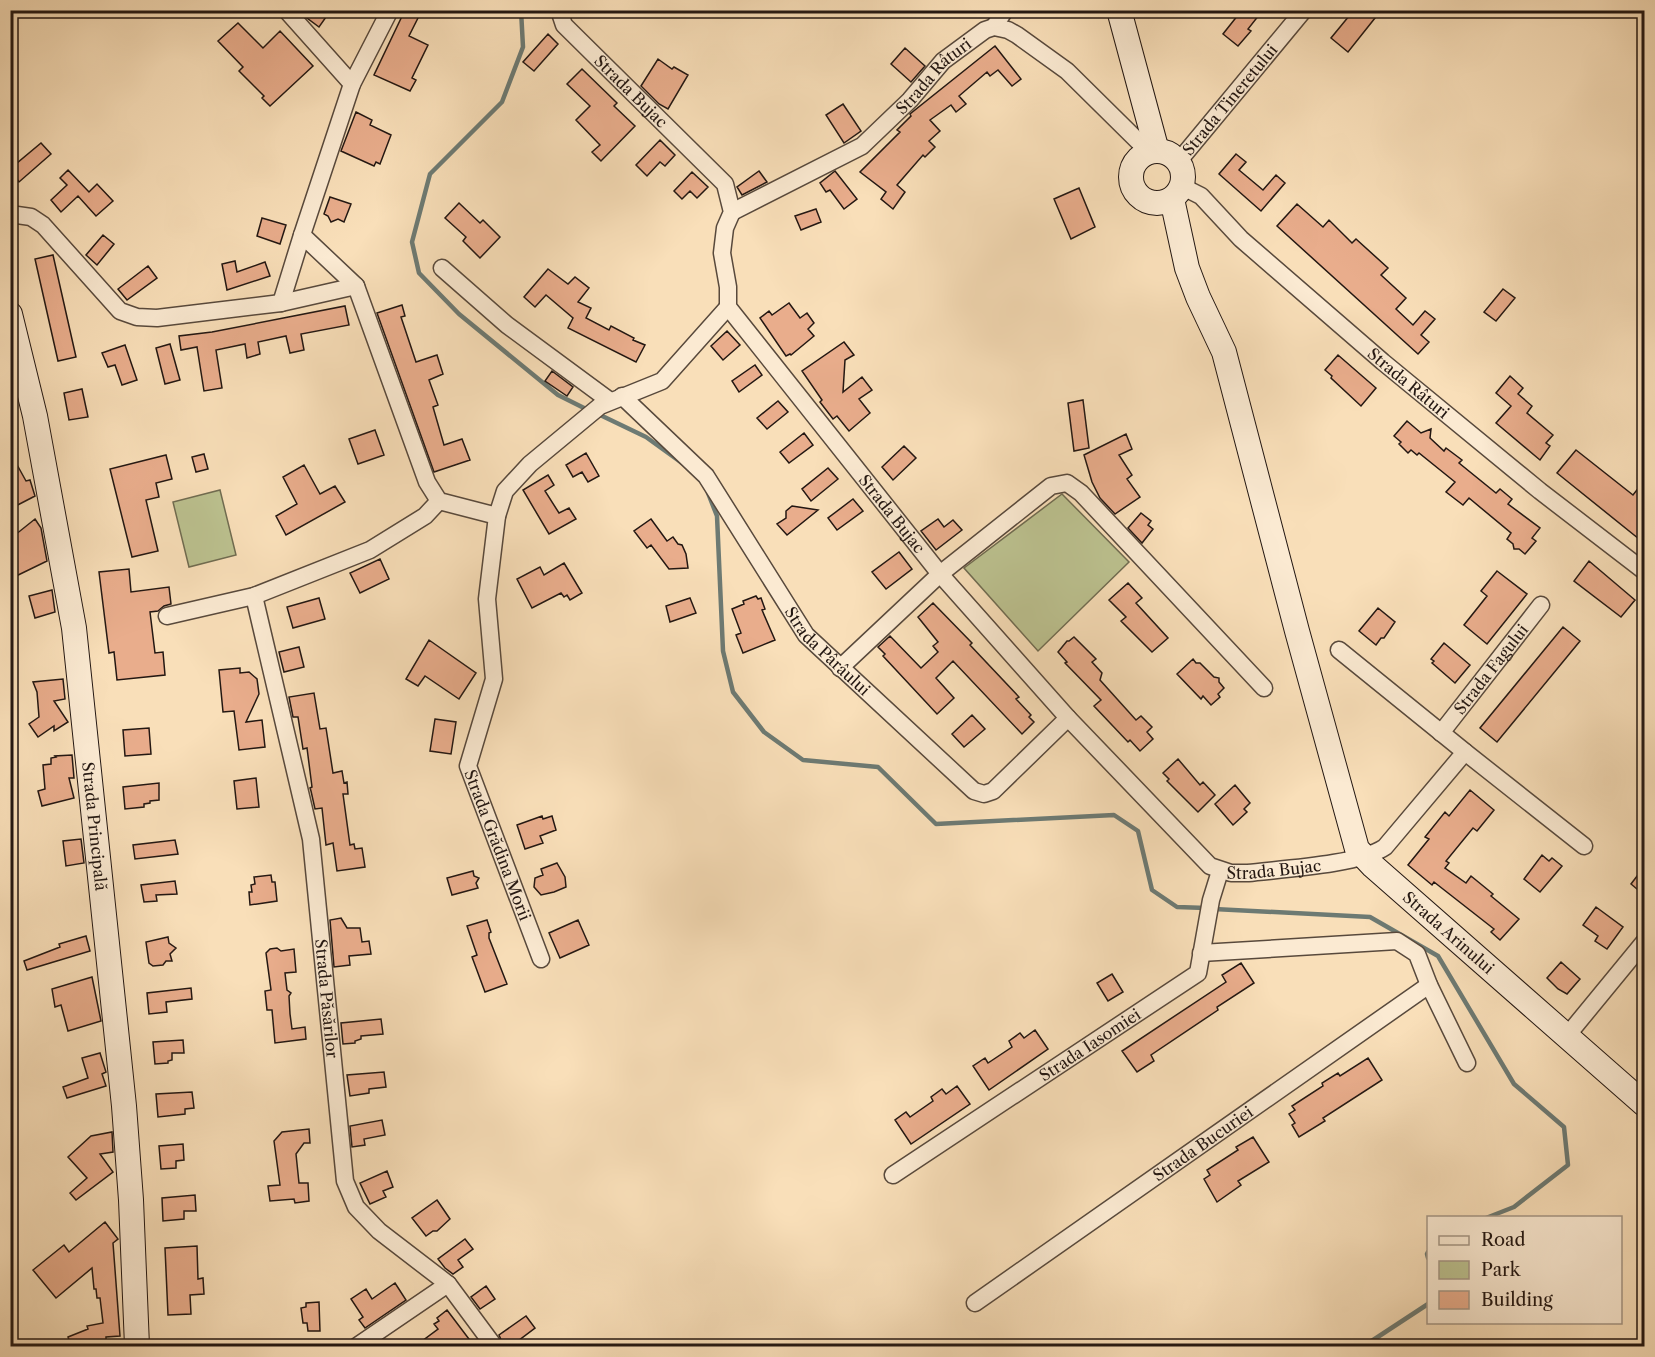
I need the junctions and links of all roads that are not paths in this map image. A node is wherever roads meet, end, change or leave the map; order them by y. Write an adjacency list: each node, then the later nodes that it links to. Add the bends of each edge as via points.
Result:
1 (286, 10): 8 (street)
2 (390, 10): 8 (street)
3 (560, 10): 11 (street, Strada Bujac, via 564,25 725,184)
4 (1005, 10): 7 (street)
5 (1119, 10): 9 (street)
6 (1304, 10): 10 (street, Strada Tineretului)
7 (994, 27): 9 (street, via 1017,35 1067,71); 11 (street, Strada Râturi, via 943,61 862,147)
8 (352, 84): 13 (street)
9 (1153, 152): 10 (street, via 1172,156); 10 (street, via 1136,161 1132,168 1134,190 1153,203 1161,203)
10 (1177, 182): 22 (street, Strada Râturi, via 1201,196 1241,239 1383,362); 34 (street, via 1187,268 1224,352 1353,839)
11 (732, 212): 17 (street, via 725,228 722,253)
12 (10, 214): 16 (street, via 31,217 43,225 120,311 136,317 157,318)
13 (302, 235): 15 (street); 16 (street)
14 (442, 268): 19 (street, Strada Pârâului, via 507,325)
15 (356, 286): 16 (street); 20 (street, via 427,482)
16 (281, 303)
17 (728, 306): 19 (street, Strada Grădina Morii, via 662,381); 23 (street, Strada Bujac)
18 (10, 314): 46 (street, Strada Principală, via 35,416 74,628 124,1106)
19 (611, 401): 21 (street, Strada Grădina Morii, via 530,464 506,491); 28 (street, Strada Pârâului, via 706,476 806,635)
20 (439, 501): 21 (street); 24 (street, via 425,516 370,550)
21 (498, 516): 38 (street, Strada Grădina Morii, via 487,599 494,680 468,766)
22 (1644, 571)
23 (940, 574): 28 (street); 29 (street, via 1051,486 1067,483 1081,493); 30 (street, Strada Bujac)
24 (254, 596): 26 (street); 44 (street, Strada Păsărilor, via 311,839 345,1181 356,1207 379,1231)
25 (1541, 605): 31 (street, Strada Fagului)
26 (167, 616)
27 (1339, 650): 31 (street)
28 (840, 668): 30 (street, Strada Pârâului, via 965,785 984,794 993,791)
29 (1264, 688)
30 (1068, 718): 35 (street, Strada Bujac, via 1210,866)
31 (1441, 733): 32 (street)
32 (1465, 752): 33 (street); 34 (street, via 1385,847)
33 (1584, 846)
34 (1364, 857): 35 (street, Strada Bujac, via 1248,873); 40 (street, Strada Arinului)
35 (1220, 871): 37 (street, Strada Iasomiei)
36 (1644, 942): 40 (street)
37 (1201, 953): 39 (street, via 1397,941 1417,954); 43 (street, Strada Iasomiei, via 1198,973)
38 (541, 959)
39 (1429, 985): 41 (street); 45 (street, Strada Bucuriei)
40 (1566, 1037): 42 (street, Strada Arinului)
41 (1467, 1063)
42 (1644, 1104)
43 (893, 1175)
44 (448, 1284): 47 (street); 48 (street, Strada Păsărilor)
45 (975, 1303)
46 (137, 1347)
47 (357, 1347)
48 (494, 1347)

